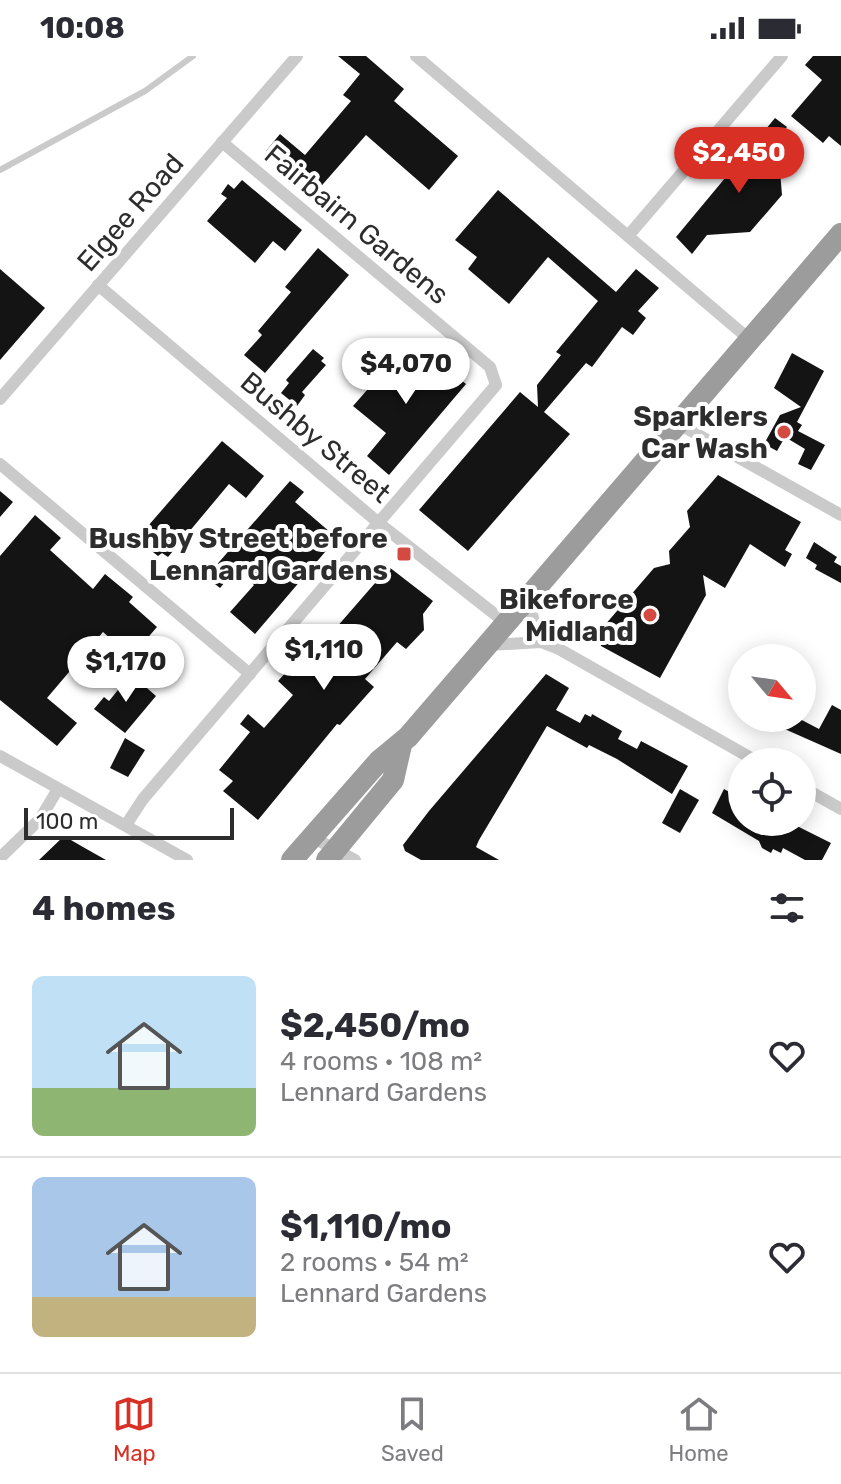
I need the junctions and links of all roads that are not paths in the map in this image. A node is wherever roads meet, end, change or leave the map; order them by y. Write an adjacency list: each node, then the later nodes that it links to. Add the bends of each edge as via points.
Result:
1 (193, 56): 6 (lane, via 145,91)
2 (297, 56): 5 (street, Elgee Road)
3 (416, 56): 8 (street)
4 (782, 56): 8 (street)
5 (222, 142): 9 (street, Elgee Road); 15 (street, Fairbairn Gardens, via 496,376 491,394)
6 (0, 170)
7 (841, 234): 10 (highway)
8 (628, 236): 10 (street)
9 (98, 285): 11 (street, Elgee Road); 15 (street, Bushby Street)
10 (749, 339): 12 (highway)
11 (0, 399)
12 (677, 423): 14 (street); 16 (highway)
13 (0, 464): 20 (street)
14 (841, 515)
15 (380, 524): 17 (street, Bushby Street); 20 (street)
16 (534, 590): 17 (highway); 18 (street, via 530,609)
17 (506, 623): 19 (highway)
18 (541, 642): 19 (street); 22 (street)
19 (486, 646): 21 (highway)
20 (250, 674): 27 (street)
21 (401, 745): 28 (highway, via 379,761); 29 (highway, via 393,780)
22 (733, 748)
23 (0, 756): 24 (street)
24 (58, 789): 27 (street); 30 (street, via 40,819)
25 (816, 795): 26 (street)
26 (841, 809)
27 (126, 825): 31 (street)
28 (312, 837): 29 (street); 32 (highway)
29 (339, 857)
30 (0, 858)
31 (187, 860)
32 (292, 860)

